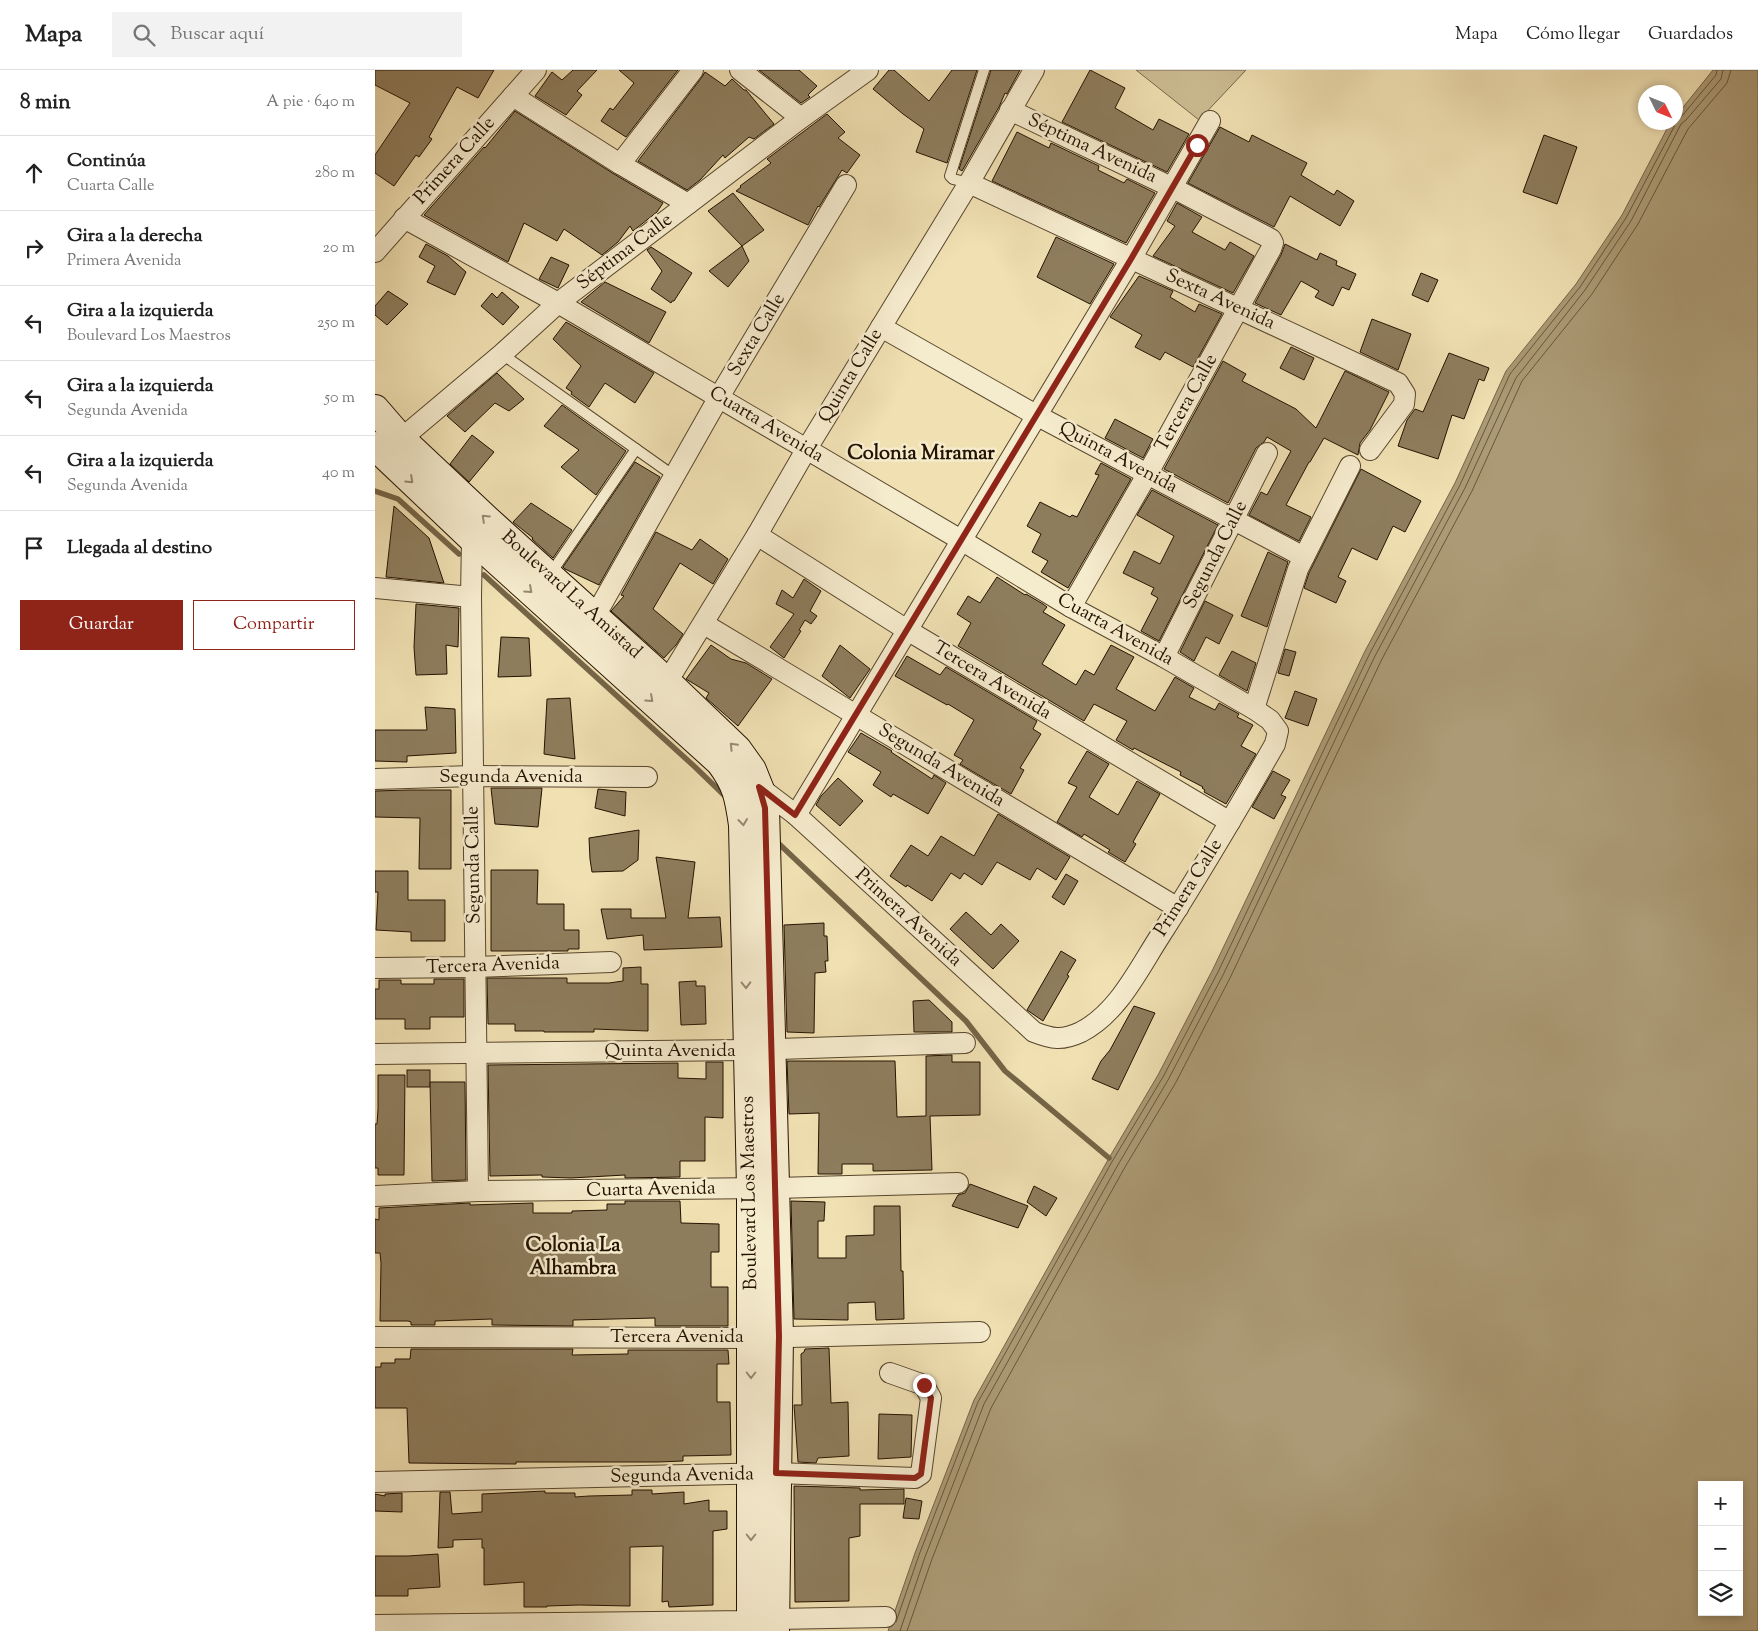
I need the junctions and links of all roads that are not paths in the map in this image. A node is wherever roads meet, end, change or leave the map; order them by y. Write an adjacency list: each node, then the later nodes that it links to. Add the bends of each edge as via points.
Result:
1 (536, 70): 7 (street, Primera Calle)
2 (693, 70): 11 (street)
3 (740, 70): 9 (street)
4 (868, 70): 9 (street, Séptima Calle)
5 (984, 70): 12 (lane, via 950,176)
6 (1033, 70): 8 (street, Quinta Calle)
7 (513, 96): 11 (street); 16 (street, Primera Calle)
8 (1010, 110): 12 (street, Quinta Calle); 14 (street, Séptima Avenida)
9 (801, 118): 15 (street, Séptima Calle)
10 (1209, 121): 14 (street)
11 (620, 164): 15 (street)
12 (969, 183): 19 (street, Sexta Avenida); 22 (street, Quinta Calle)
13 (846, 185): 24 (street, Sexta Calle)
14 (1171, 187): 17 (street, Séptima Avenida, via 1271,239); 19 (street)
15 (688, 204): 20 (street, Séptima Calle)
16 (404, 218): 18 (street, Primera Calle); 20 (street, Cuarta Avenida)
17 (1271, 249): 21 (street, Tercera Calle)
18 (375, 252)
19 (1131, 259): 21 (street, Sexta Avenida); 26 (street)
20 (558, 303): 23 (street, Séptima Calle); 24 (street, Cuarta Avenida)
21 (1239, 310): 30 (street, Sexta Avenida, via 1398,383 1405,394 1403,404); 33 (street, Tercera Calle)
22 (881, 327): 26 (street, Quinta Avenida); 29 (street, Quinta Calle)
23 (502, 354): 27 (street, Séptima Calle); 28 (lane)
24 (719, 397): 29 (street, Cuarta Avenida); 34 (street, Sexta Calle)
25 (375, 409): 27 (street, Boulevard La Amistad)
26 (1037, 415): 33 (street, Quinta Avenida); 38 (street)
27 (384, 446): 37 (street, Boulevard La Amistad, one-way to 37); 40 (street, Boulevard La Amistad, one-way to 27, via 485,518)
28 (637, 449): 34 (lane); 40 (lane)
29 (806, 450): 36 (street, Quinta Calle); 38 (street, Cuarta Avenida)
30 (1370, 450)
31 (1267, 453): 35 (street, Segunda Calle)
32 (1350, 466): 39 (street)
33 (1148, 473): 35 (street, Quinta Avenida); 43 (street, Tercera Calle)
34 (674, 476): 44 (street, Sexta Calle)
35 (1233, 520): 39 (street, Quinta Avenida); 47 (street, Segunda Calle)
36 (757, 535): 45 (street, Quinta Calle); 46 (street, Tercera Avenida)
37 (472, 538): 42 (street, Segunda Calle); 52 (street, Boulevard La Amistad, one-way to 52)
38 (961, 540): 43 (street, Cuarta Avenida); 46 (street)
39 (1304, 557): 49 (street)
40 (549, 576): 44 (street, Boulevard La Amistad)
41 (375, 588): 42 (street)
42 (471, 597): 53 (street, Segunda Calle)
43 (1071, 607): 47 (street, Cuarta Avenida)
44 (595, 616): 48 (street, Boulevard La Amistad)
45 (703, 624): 48 (street, Quinta Calle); 50 (street, Segunda Avenida)
46 (907, 630): 50 (street); 58 (street, Tercera Avenida)
47 (1164, 658): 49 (street, Cuarta Avenida)
48 (667, 682): 56 (street, Boulevard La Amistad, one-way to 48, via 752,770 737,749)
49 (1254, 709): 51 (street, Cuarta Avenida, via 1270,720)
50 (856, 715): 57 (street); 59 (street, Segunda Avenida)
51 (1278, 731): 58 (street, Primera Calle, via 1275,744)
52 (720, 762): 56 (street, Boulevard Los Maestros)
53 (473, 776): 54 (street, Segunda Avenida); 55 (street, Segunda Avenida); 61 (street, Segunda Calle)
54 (647, 777)
55 (375, 778)
56 (749, 791): 57 (street, Primera Avenida); 65 (street, Boulevard Los Maestros, via 765,808)
57 (795, 815): 63 (street, Primera Avenida, via 1034,1032 1051,1039 1065,1038)
58 (1230, 822): 59 (street, Primera Calle)
59 (1178, 908): 63 (street, Primera Calle, via 1124,992 1113,1006)
60 (611, 962): 61 (street, Tercera Avenida)
61 (475, 967): 62 (street, Tercera Avenida); 66 (street, Segunda Calle)
62 (375, 968)
63 (1082, 1031)
64 (965, 1044): 65 (street, Quinta Avenida)
65 (759, 1050): 66 (street, Quinta Avenida); 69 (street, Boulevard Los Maestros)
66 (476, 1052): 67 (street, Quinta Avenida); 70 (street, Segunda Calle)
67 (375, 1054)
68 (958, 1183): 69 (street, Cuarta Avenida)
69 (763, 1188): 70 (street, Cuarta Avenida); 73 (street, Boulevard Los Maestros); 75 (street, Boulevard Los Maestros)
70 (478, 1191): 71 (street, Cuarta Avenida)
71 (375, 1196)
72 (980, 1332): 73 (street, Tercera Avenida)
73 (779, 1336): 75 (street, Tercera Avenida); 77 (street, Boulevard Los Maestros)
74 (375, 1337): 75 (street, Tercera Avenida)
75 (751, 1338): 77 (street, Boulevard Los Maestros, one-way to 77)
76 (890, 1373): 77 (street, Segunda Avenida, via 924,1385 931,1398 921,1474 915,1478)
77 (763, 1474): 78 (street, Segunda Avenida); 81 (street, Boulevard Los Maestros)
78 (375, 1482)
79 (887, 1617): 81 (street)
80 (375, 1625): 81 (street)
81 (763, 1626)

